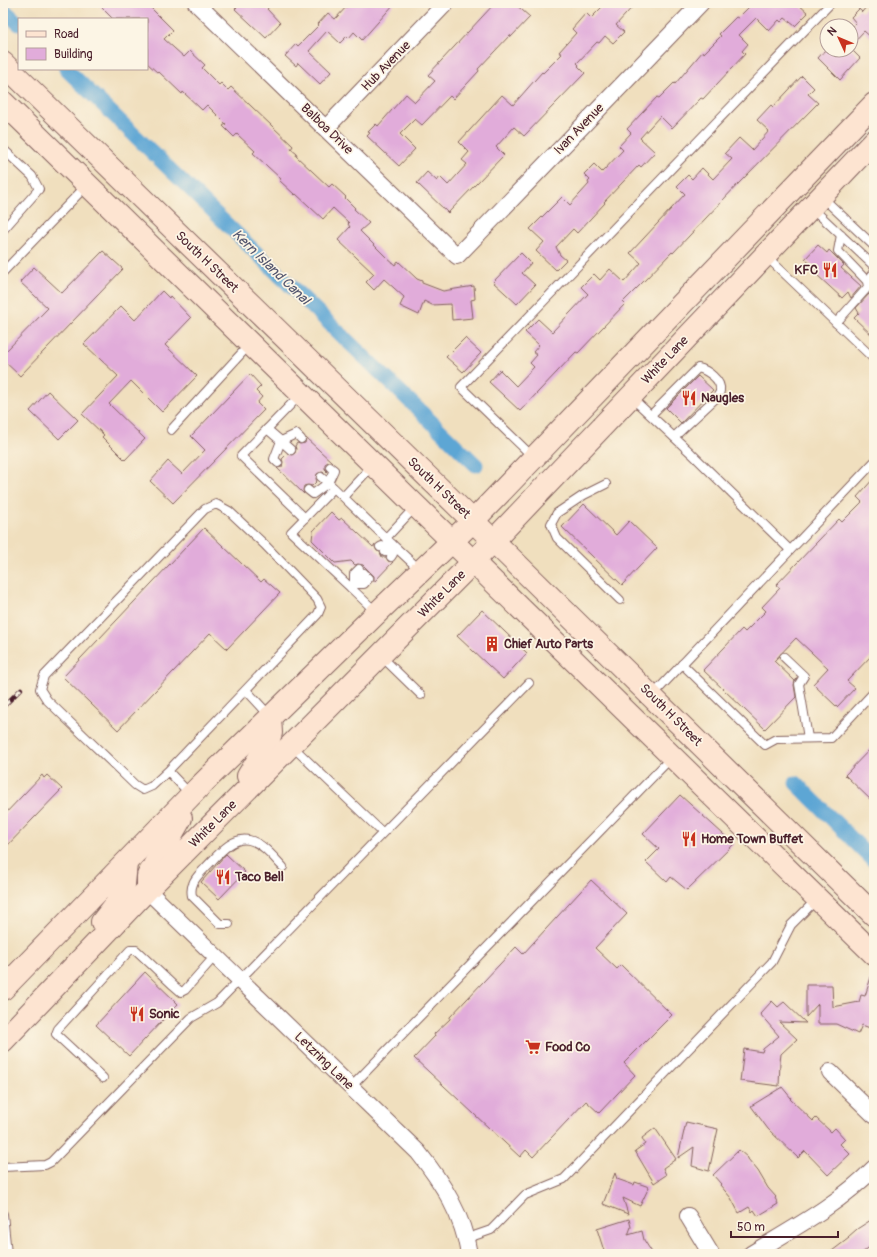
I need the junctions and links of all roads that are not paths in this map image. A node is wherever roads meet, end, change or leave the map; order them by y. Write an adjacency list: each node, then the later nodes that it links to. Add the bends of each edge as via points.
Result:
1 (196, 3): 8 (street, Balboa Drive)
2 (446, 3): 8 (street, Hub Avenue)
3 (701, 3): 19 (street, Ivan Avenue)
4 (831, 3): 37 (lane, via 461,387)
5 (3, 63): 16 (main road, South H Street)
6 (874, 104): 9 (main road, White Lane)
7 (7, 109): 12 (main road)
8 (326, 128): 19 (street, Balboa Drive)
9 (843, 136): 18 (main road, via 767,230); 37 (main road, White Lane)
10 (874, 141): 13 (main road, White Lane)
11 (3, 149): 14 (lane, via 32,176 39,189)
12 (89, 186): 16 (main road, via 100,184 112,187); 21 (lane); 25 (main road)
13 (816, 201): 15 (lane); 17 (lane); 18 (main road, White Lane)
14 (3, 230)
15 (841, 235): 20 (lane); 23 (lane, via 838,251)
16 (185, 240): 33 (main road, South H Street)
17 (874, 246)
18 (765, 255): 24 (lane); 28 (main road, White Lane)
19 (458, 256)
20 (874, 266)
21 (3, 272)
22 (874, 273): 23 (lane)
23 (867, 281): 24 (lane, via 868,287)
24 (836, 323): 26 (lane)
25 (250, 343): 27 (main road); 31 (lane)
26 (874, 360)
27 (302, 393): 30 (lane); 33 (main road, via 311,390 326,396); 40 (main road)
28 (630, 396): 29 (lane); 52 (main road, White Lane)
29 (650, 415): 32 (lane); 32 (lane, via 698,368 705,369 713,376 719,382 720,390 717,397)
30 (268, 429): 35 (lane); 48 (lane, via 241,456)
31 (171, 430)
32 (674, 437): 53 (lane)
33 (388, 438): 49 (main road, South H Street)
34 (301, 439): 35 (lane, via 296,434)
35 (281, 441): 36 (lane); 39 (lane, via 274,459)
36 (290, 450)
37 (533, 458): 49 (main road, White Lane)
38 (874, 462): 53 (lane)
39 (278, 463)
40 (374, 464): 46 (lane); 47 (main road)
41 (330, 467): 44 (lane, via 334,470)
42 (321, 477): 44 (lane)
43 (606, 484): 57 (lane, via 557,513 551,524 557,538)
44 (331, 485): 45 (lane, via 313,494); 46 (lane); 48 (lane)
45 (308, 490)
46 (344, 496): 50 (lane)
47 (417, 506): 50 (lane); 51 (main road)
48 (305, 518): 56 (lane, via 291,532)
49 (473, 521): 51 (main road, White Lane); 52 (main road, South H Street)
50 (386, 538): 55 (lane, via 387,550)
51 (452, 540): 54 (main road); 55 (main road, White Lane)
52 (493, 541): 54 (main road, White Lane); 66 (main road, South H Street)
53 (790, 550): 61 (lane)
54 (474, 561): 59 (main road, White Lane); 70 (main road)
55 (421, 570): 58 (main road, White Lane)
56 (352, 586): 56 (lane, via 354,574 364,573 364,584); 58 (lane)
57 (620, 600)
58 (376, 613): 67 (main road, White Lane)
59 (380, 656): 65 (lane); 69 (main road, White Lane)
60 (784, 657): 68 (lane, via 804,676 799,684)
61 (682, 664): 66 (lane); 68 (lane, via 765,745 776,739)
62 (529, 683): 75 (lane)
63 (246, 690): 67 (lane); 71 (lane); 71 (lane, via 318,614 321,606 264,544 228,511 216,504 204,509 44,676 40,689 47,700 135,785 143,790 152,786)
64 (874, 692): 68 (lane, via 831,738)
65 (421, 695)
66 (652, 696): 74 (main road, South H Street)
67 (270, 716): 72 (main road, White Lane); 73 (main road, via 271,733 266,747)
68 (808, 738)
69 (291, 745): 73 (main road, White Lane); 75 (lane)
70 (674, 758): 74 (main road, via 693,760); 79 (main road); 92 (lane)
71 (168, 771): 72 (lane)
72 (196, 791): 76 (main road, White Lane); 78 (main road, via 148,876)
73 (228, 808): 78 (main road, White Lane)
74 (775, 818): 80 (main road, South H Street)
75 (382, 832): 85 (lane)
76 (126, 863): 84 (main road, White Lane); 87 (main road, via 124,885 116,904)
77 (283, 867): 81 (lane, via 255,841 235,842 221,852 195,880 191,890 192,896 220,924)
78 (147, 890): 83 (street, Letzring Lane); 87 (main road, White Lane)
79 (817, 898): 82 (main road); 98 (lane, via 791,925 772,962 564,1179 525,1196 491,1230)
80 (874, 915)
81 (229, 924)
82 (874, 954)
83 (215, 956): 85 (street, Letzring Lane); 91 (lane, via 181,992 136,950 130,950 63,1023 56,1034)
84 (20, 971): 86 (main road, White Lane); 88 (main road)
85 (239, 979): 92 (street, Letzring Lane); 94 (lane, via 217,1003 191,1018 51,1162 45,1165)
86 (3, 989)
87 (48, 995): 89 (main road, White Lane)
88 (3, 996)
89 (3, 1041)
90 (830, 1072): 93 (street)
91 (103, 1078)
92 (351, 1087): 98 (street, Letzring Lane, via 418,1152 434,1172 451,1201)
93 (874, 1115)
94 (3, 1167)
95 (874, 1168): 101 (street, via 837,1201)
96 (3, 1214): 99 (lane)
97 (688, 1216): 100 (street)
98 (467, 1246)
99 (7, 1254)
100 (710, 1254)
101 (751, 1254)

